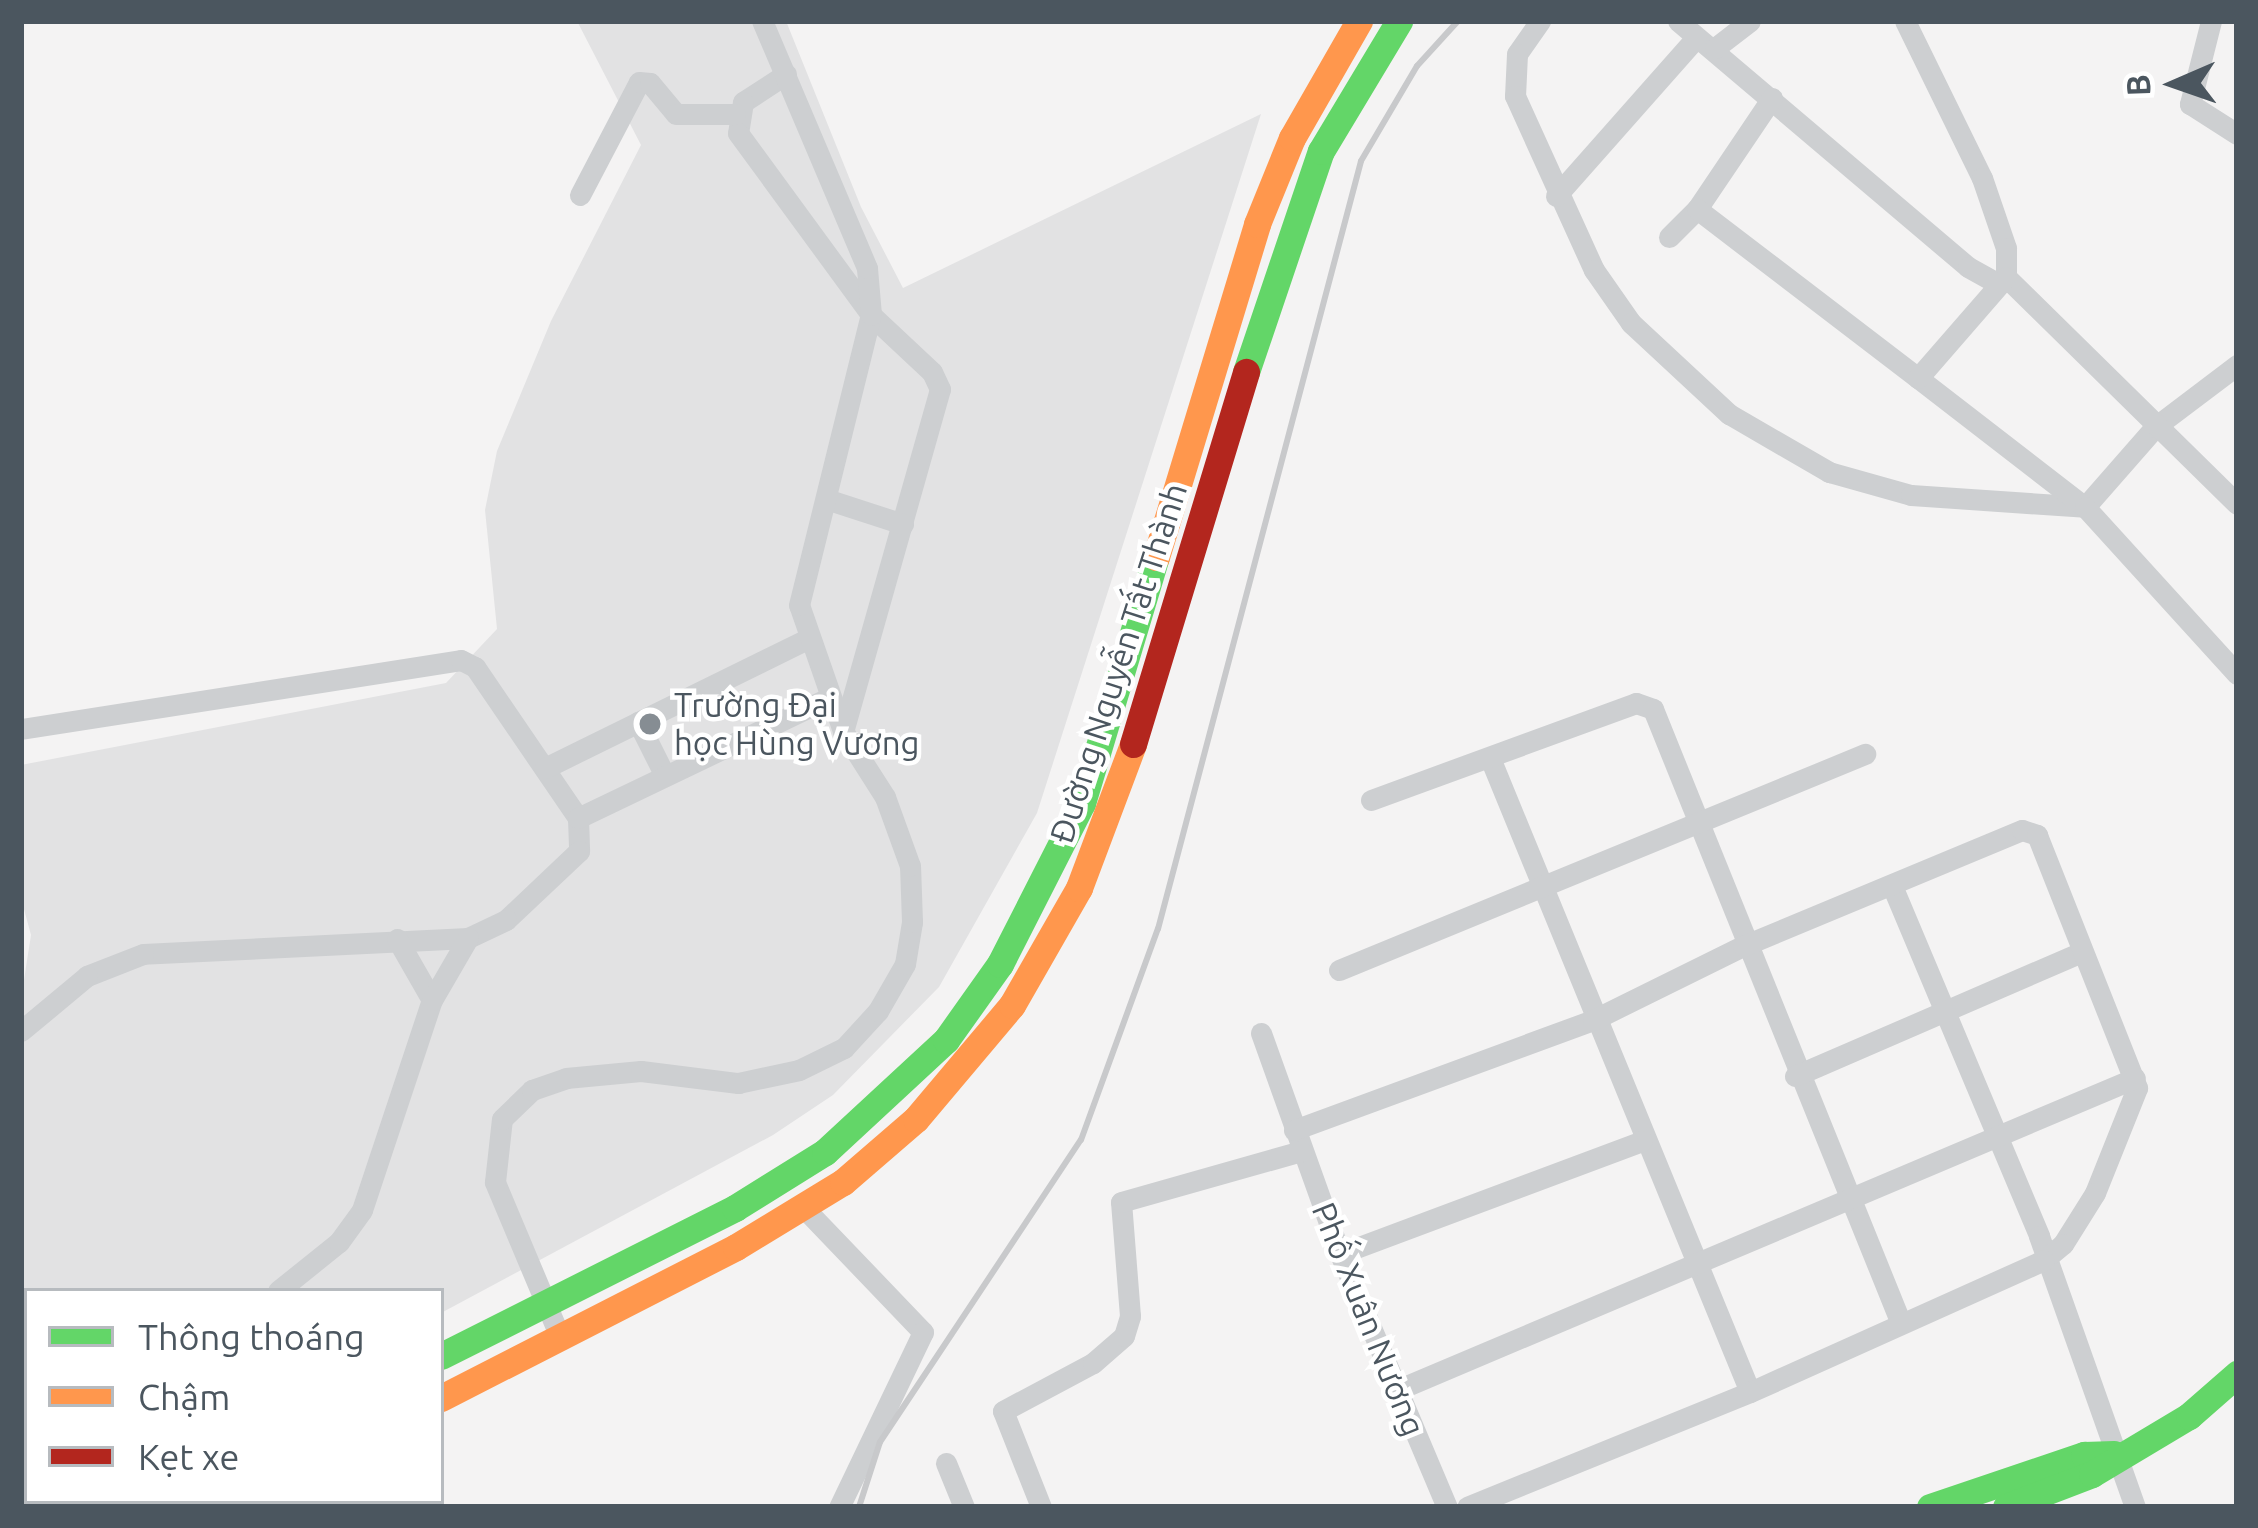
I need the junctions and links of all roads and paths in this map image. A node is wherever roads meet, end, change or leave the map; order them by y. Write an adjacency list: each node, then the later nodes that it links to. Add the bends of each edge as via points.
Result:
1 (762, 21): 10 (street)
2 (1359, 21): 40 (main road, Đường Nguyễn Tất Thành, via 1292,138 1257,224 1094,764)
3 (1400, 21): 42 (main road, Đường Nguyễn Tất Thành, via 1321,151 1286,238 1133,747)
4 (1540, 21): 15 (street, via 1517,54 1515,96)
5 (1678, 21): 9 (street)
6 (1750, 21): 9 (street)
7 (1905, 21): 18 (street, via 1982,178 2006,248)
8 (2212, 21): 13 (street, via 2190,104)
9 (1706, 43): 11 (street); 15 (street)
10 (786, 74): 12 (street); 19 (street, via 860,238)
11 (1772, 98): 16 (street); 18 (street, via 1968,267)
12 (735, 113): 14 (street, via 676,114 650,83 639,82); 19 (street, via 738,133)
13 (2237, 134)
14 (580, 195)
15 (1556, 196): 25 (street, via 1631,322 1729,414 1785,450 1861,484 1911,495)
16 (1697, 208): 17 (street); 21 (street)
17 (1669, 238)
18 (2003, 280): 21 (street); 22 (street)
19 (871, 315): 23 (street); 26 (street, via 940,389)
20 (2237, 365): 22 (street)
21 (1918, 378): 25 (street)
22 (2155, 427): 24 (street); 25 (street)
23 (826, 499): 26 (street); 27 (street, via 799,605)
24 (2237, 504)
25 (2085, 507): 28 (street)
26 (903, 524): 32 (street)
27 (806, 639): 29 (street); 30 (street)
28 (2235, 668)
29 (828, 698): 32 (street); 36 (street)
30 (638, 722): 35 (street); 36 (street)
31 (21, 729): 35 (street, via 461,660 475,667)
32 (843, 731): 65 (street, via 885,797 910,866 904,964 844,1048 799,1070 739,1083 641,1071 566,1078 515,1104 493,1151 495,1183)
33 (1864, 754): 39 (street)
34 (1490, 758): 37 (street); 39 (street, via 1642,704 1653,710); 41 (street)
35 (545, 768): 38 (street)
36 (663, 772): 38 (street)
37 (1370, 800)
38 (578, 818): 44 (street, via 579,851 559,878)
39 (1694, 823): 41 (street); 46 (street)
40 (1053, 869): 42 (main road); 65 (main road, Đường Nguyễn Tất Thành, via 946,1040 825,1152 735,1208)
41 (1540, 884): 48 (street); 51 (street)
42 (1079, 888): 60 (main road, Đường Nguyễn Tất Thành, via 967,1066 916,1119)
43 (1894, 888): 46 (street); 47 (street, via 2030,830); 50 (street)
44 (468, 938): 45 (street); 49 (street)
45 (397, 939): 49 (street); 52 (street, via 143,954 87,976)
46 (1743, 946): 51 (street); 54 (street)
47 (2081, 952): 50 (street); 55 (street)
48 (1339, 970)
49 (432, 1000): 64 (street, via 362,1210 339,1242)
50 (1943, 1013): 54 (street); 56 (street)
51 (1593, 1020): 57 (street); 58 (street)
52 (21, 1031)
53 (1261, 1033): 57 (street, Phố Xuân Nương)
54 (1795, 1076): 59 (street)
55 (2134, 1078): 56 (street); 62 (street, via 2134,1101 2096,1193)
56 (1996, 1136): 59 (street); 62 (street)
57 (1298, 1141): 61 (street, Phố Xuân Nương); 77 (street, via 1120,1202 1124,1336 1093,1363 1003,1411)
58 (1642, 1141): 61 (street); 63 (street)
59 (1848, 1201): 63 (street); 66 (street)
60 (804, 1208): 67 (main road, Đường Nguyễn Tất Thành); 75 (street, via 923,1332)
61 (1340, 1254): 70 (street, Phố Xuân Nương)
62 (2044, 1260): 66 (street); 73 (street)
63 (1694, 1268): 70 (street); 71 (street)
64 (282, 1288)
65 (543, 1303): 67 (street); 68 (main road, Đường Nguyễn Tất Thành)
66 (1900, 1321): 71 (street)
67 (560, 1337): 72 (main road, Đường Nguyễn Tất Thành)
68 (444, 1354)
69 (2237, 1374): 73 (main road, via 2188,1416)
70 (1397, 1390): 78 (street, Phố Xuân Nương)
71 (1750, 1392): 79 (street)
72 (444, 1396)
73 (2114, 1454): 80 (main road, via 2084,1455); 81 (main road, via 2092,1474); 82 (street)
74 (946, 1463): 76 (street)
75 (839, 1507)
76 (964, 1507)
77 (1041, 1507)
78 (1447, 1507)
79 (1467, 1507)
80 (1930, 1507)
81 (2006, 1507)
82 (2135, 1507)

